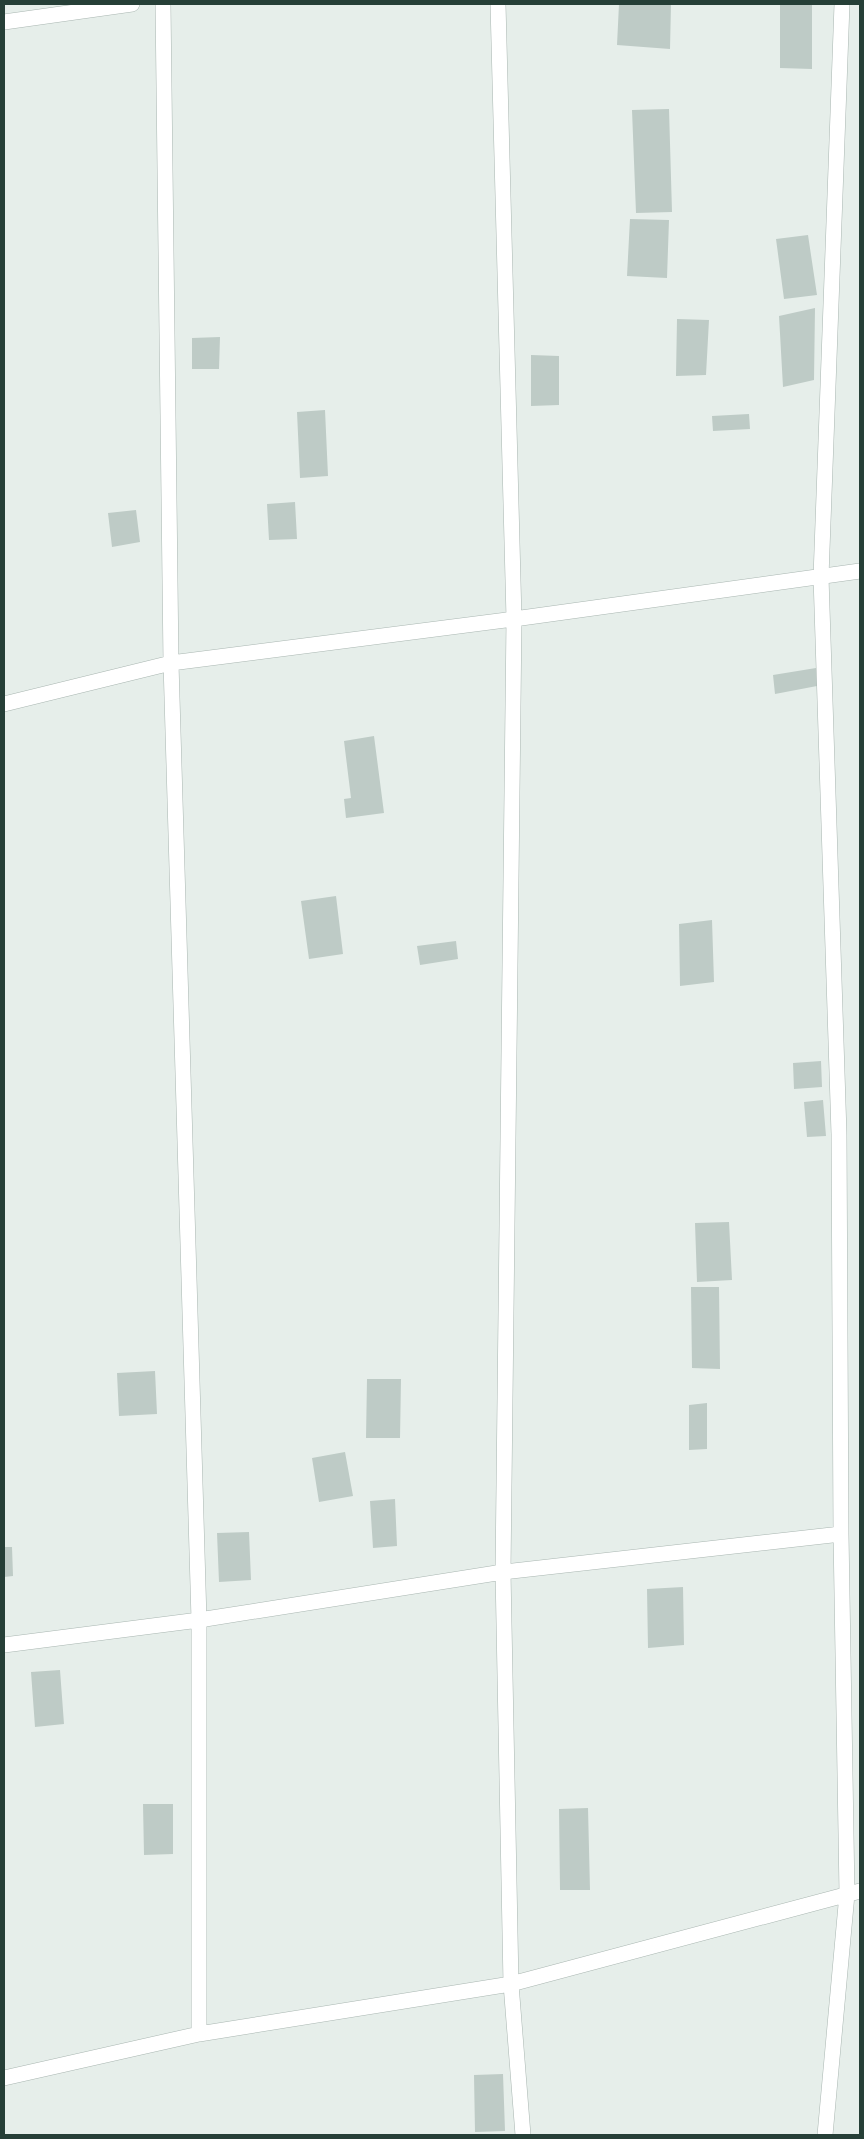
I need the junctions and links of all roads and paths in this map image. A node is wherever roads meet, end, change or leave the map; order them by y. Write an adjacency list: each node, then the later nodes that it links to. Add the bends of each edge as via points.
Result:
1 (132, 4): 5 (street)
2 (163, 4): 9 (street)
3 (498, 4): 8 (street)
4 (842, 4): 7 (street)
5 (4, 22)
6 (860, 571): 7 (street)
7 (822, 577): 8 (street); 11 (street, via 839,1134)
8 (514, 619): 9 (street); 12 (street)
9 (171, 663): 10 (street); 13 (street)
10 (4, 704)
11 (841, 1534): 12 (street); 15 (street)
12 (503, 1572): 13 (street); 16 (street)
13 (199, 1620): 14 (street); 17 (street)
14 (4, 1645)
15 (854, 1892): 16 (street); 20 (street)
16 (511, 1984): 17 (street); 19 (street)
17 (199, 2034): 18 (street)
18 (4, 2078)
19 (523, 2135)
20 (824, 2135)

